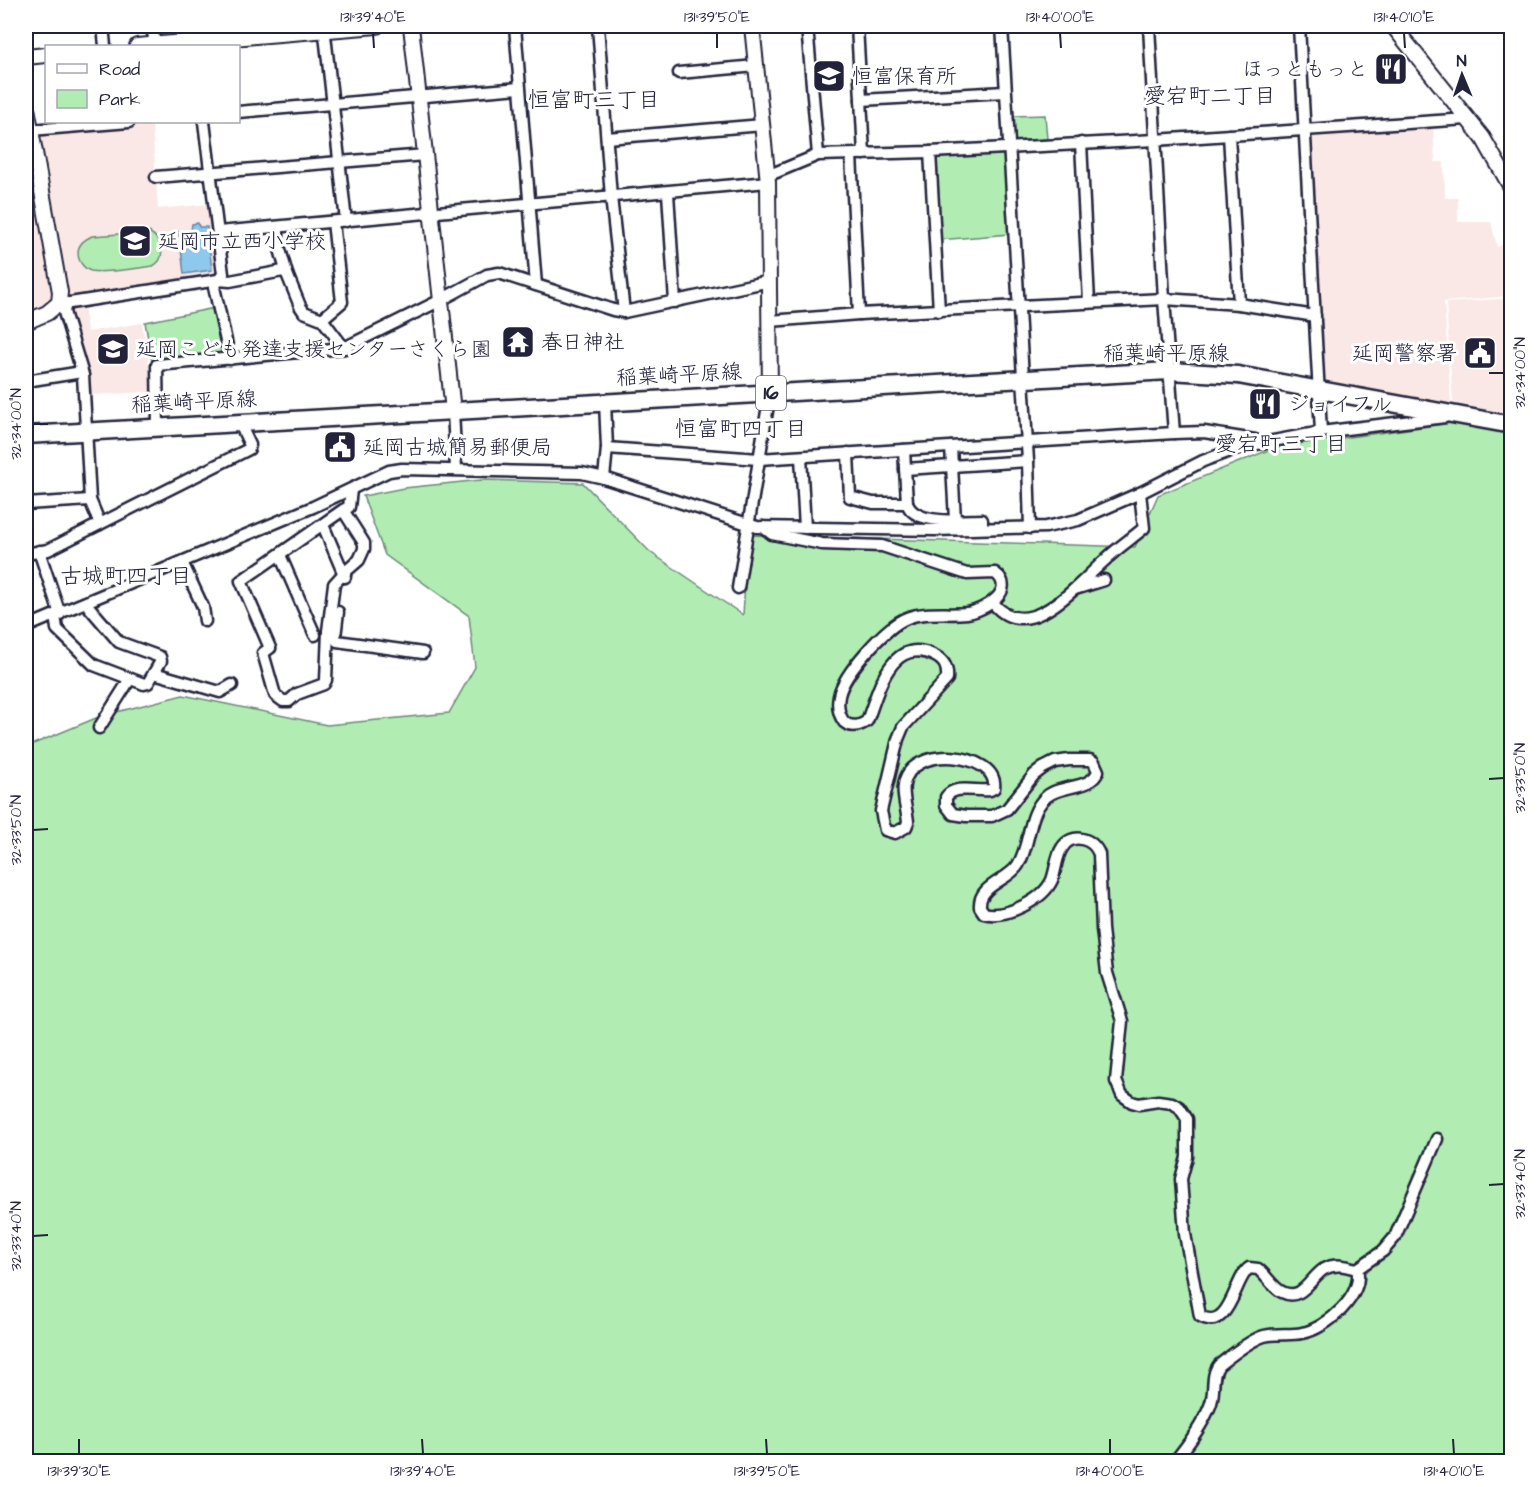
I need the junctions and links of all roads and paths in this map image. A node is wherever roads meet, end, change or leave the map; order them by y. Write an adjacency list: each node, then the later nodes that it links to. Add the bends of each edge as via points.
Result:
1 (103, 26): 17 (street)
2 (152, 26): 18 (street)
3 (191, 26): 16 (street)
4 (377, 26): 15 (street)
5 (411, 26): 25 (street)
6 (515, 26): 23 (street)
7 (598, 26): 37 (street)
8 (752, 26): 21 (street)
9 (807, 26): 44 (street)
10 (857, 26): 26 (street)
11 (1002, 26): 24 (street)
12 (1149, 26): 38 (street)
13 (1299, 26): 35 (street)
14 (1393, 26): 30 (street)
15 (325, 28): 16 (street); 28 (street)
16 (193, 44): 18 (street)
17 (105, 45)
18 (155, 45)
19 (45, 55): 20 (street)
20 (26, 57)
21 (756, 66): 22 (street); 33 (street)
22 (679, 73)
23 (519, 87): 25 (street); 53 (street)
24 (1005, 92): 26 (street); 40 (street)
25 (418, 97): 28 (street); 43 (street)
26 (861, 100): 42 (street)
27 (26, 102): 34 (street)
28 (333, 104): 29 (street); 46 (street)
29 (240, 112)
30 (1467, 119): 35 (street); 50 (street, via 1483,138)
31 (117, 123): 34 (street)
32 (204, 123): 47 (street)
33 (763, 125): 37 (street); 49 (street)
34 (31, 130): 67 (street)
35 (1305, 130): 36 (street); 73 (street)
36 (1229, 135): 38 (street); 68 (street)
37 (607, 138): 52 (street)
38 (1155, 140): 39 (street); 63 (street)
39 (1081, 143): 40 (street); 66 (street)
40 (1010, 147): 41 (street); 69 (street)
41 (930, 152): 42 (street); 70 (street)
42 (864, 154): 45 (street)
43 (425, 155): 46 (street); 54 (street)
44 (818, 155): 45 (street); 49 (street)
45 (851, 155): 72 (street)
46 (338, 162): 47 (street); 55 (street)
47 (212, 173): 48 (street); 58 (street)
48 (156, 177)
49 (768, 179): 51 (street); 61 (street)
50 (1512, 189)
51 (668, 193): 52 (street); 65 (street)
52 (611, 197): 53 (street); 71 (street)
53 (530, 205): 54 (street); 62 (street)
54 (432, 214): 55 (street); 64 (street)
55 (346, 221): 56 (street)
56 (333, 222): 57 (street); 74 (street, via 342,302)
57 (278, 227): 58 (street); 59 (street)
58 (218, 232): 60 (street, via 223,274)
59 (287, 274): 60 (street); 74 (street, via 304,312)
60 (218, 280): 67 (street); 78 (street, via 214,287)
61 (770, 282): 65 (street); 75 (street)
62 (536, 285): 64 (street, via 499,273 487,275); 71 (street)
63 (1164, 299): 66 (street); 68 (street); 79 (street)
64 (441, 300): 77 (street); 86 (street)
65 (675, 302): 71 (street)
66 (1089, 302): 69 (street)
67 (63, 303): 76 (street); 80 (street)
68 (1239, 304): 73 (street)
69 (1018, 306): 70 (street); 81 (street)
70 (939, 310): 72 (street)
71 (624, 312)
72 (859, 314): 75 (street)
73 (1315, 316): 83 (street)
74 (322, 319): 77 (street)
75 (770, 321): 84 (street)
76 (26, 322)
77 (344, 348): 78 (street)
78 (230, 359): 90 (street, via 157,365)
79 (1169, 371): 81 (main road, 稲葉崎平原線 / 16); 83 (main road, 稲葉崎平原線 / 16, via 1238,375); 93 (street)
80 (82, 372): 82 (street); 91 (street)
81 (1023, 378): 84 (main road, 稲葉崎平原線 / 16); 96 (street)
82 (26, 381)
83 (1320, 390): 87 (main road, 稲葉崎平原線 / 16); 92 (street)
84 (770, 393): 85 (main road, 稲葉崎平原線 / 16); 102 (street)
85 (606, 402): 86 (main road, 稲葉崎平原線 / 16); 98 (street)
86 (453, 411): 88 (main road, 稲葉崎平原線 / 16); 105 (street)
87 (1457, 416): 89 (main road, 稲葉崎平原線 / 16); 92 (street)
88 (239, 422): 90 (main road, 稲葉崎平原線 / 16); 115 (street, via 249,449)
89 (1512, 425)
90 (158, 427): 91 (main road, 稲葉崎平原線 / 16)
91 (86, 431): 94 (main road, 稲葉崎平原線 / 16); 110 (street)
92 (1321, 432): 95 (street)
93 (1174, 434): 95 (street, via 1213,433); 96 (street)
94 (26, 435)
95 (1267, 441): 109 (street, via 1203,461)
96 (1026, 442): 97 (street); 103 (street)
97 (951, 447): 99 (street); 104 (street)
98 (607, 448): 102 (street); 107 (street)
99 (904, 450): 100 (street); 106 (street)
100 (848, 453): 101 (street); 111 (street, via 850,497)
101 (801, 457): 102 (street); 119 (street)
102 (759, 459): 117 (street)
103 (1028, 462): 104 (street); 121 (street)
104 (953, 466): 106 (street); 114 (street)
105 (456, 469): 107 (street, via 555,471); 108 (street, via 395,470)
106 (905, 469): 111 (street)
107 (604, 478): 117 (street)
108 (351, 490): 113 (street, via 349,507); 125 (street)
109 (1140, 493): 121 (street, via 1064,525); 129 (street, via 1144,528)
110 (90, 500): 112 (street); 115 (street)
111 (907, 503): 114 (street, via 912,511 929,520)
112 (26, 504)
113 (343, 510): 116 (street); 126 (street, via 364,543 359,560)
114 (955, 520): 120 (street, via 982,520)
115 (100, 524): 122 (street)
116 (323, 525): 124 (street); 126 (street)
117 (748, 525): 118 (street); 128 (street)
118 (763, 527): 119 (street); 131 (street, via 772,534 822,544 882,546 967,574 995,573 1003,586)
119 (806, 528): 120 (street)
120 (982, 528): 121 (street)
121 (1030, 528)
122 (39, 551): 123 (street); 132 (street)
123 (26, 554)
124 (280, 555): 126 (street, via 241,580 270,648 263,653 275,695 283,701 326,680 334,584); 135 (street)
125 (182, 562): 130 (street); 133 (street)
126 (344, 573): 136 (street, via 337,641)
127 (1104, 580): 129 (street)
128 (738, 588)
129 (1072, 590): 131 (street, via 1053,607 1030,616 1006,615)
130 (87, 602): 132 (street); 137 (street, via 120,642 160,657)
131 (993, 603): 142 (street, via 970,613 907,618 896,624 870,647 839,694 844,723 862,725 891,663 906,654 921,652 946,665 947,679 903,727 898,739 881,812 885,830 895,833 906,827 906,777 916,764 925,760 957,758 979,764 993,774 994,788 990,790 956,789 946,797 953,814 966,816 992,816 1007,809 1034,775 1055,762 1094,762 1098,771 1095,778 1045,798 1034,816 1018,865 988,888 980,907 984,913 998,914 1029,904 1046,891 1065,844 1080,838 1097,848 1107,973 1122,1021 1116,1081 1122,1095 1132,1102 1172,1103 1187,1119 1187,1158 1181,1179 1185,1234 1200,1316 1215,1318 1228,1308 1249,1268 1258,1269 1286,1294 1302,1291 1326,1268 1338,1265)
132 (58, 614): 134 (street); 138 (street, via 57,629 94,665)
133 (205, 621)
134 (26, 627)
135 (315, 635)
136 (423, 653)
137 (154, 673): 138 (street, via 144,684); 139 (street, via 220,692)
138 (130, 679): 140 (street)
139 (232, 685)
140 (99, 728)
141 (1437, 1139): 142 (street, via 1395,1237)
142 (1357, 1269): 143 (street, via 1358,1281 1350,1298 1323,1325 1304,1333 1263,1336 1219,1365 1214,1371 1215,1392 1210,1406 1190,1443)
143 (1174, 1461)

